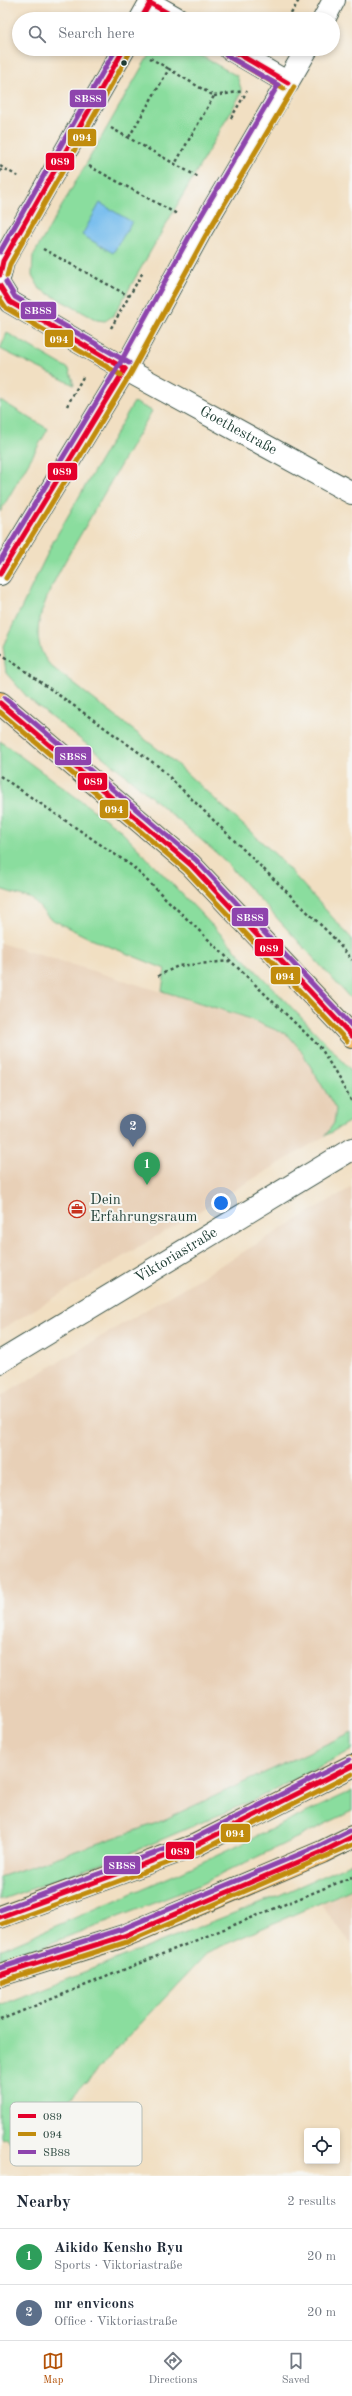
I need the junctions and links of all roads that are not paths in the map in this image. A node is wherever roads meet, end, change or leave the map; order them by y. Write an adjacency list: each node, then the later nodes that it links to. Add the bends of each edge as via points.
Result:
1 (334, 0): 4 (street)
2 (145, 12): 3 (street, via 150,3)
3 (166, 12)
4 (328, 12)
5 (120, 56): 9 (street, via 2,261)
6 (242, 56): 8 (street)
7 (303, 56): 8 (street)
8 (288, 83): 11 (street, via 200,232)
9 (0, 275)
10 (0, 286): 11 (street, Goethestraße, via 10,302)
11 (126, 369): 12 (street, Goethestraße); 13 (street)
12 (352, 493)
13 (0, 574)
14 (0, 703): 15 (main road, via 191,865)
15 (352, 1035)
16 (352, 1149): 17 (street, Viktoriastraße)
17 (0, 1362)
18 (352, 1766): 20 (main road, via 196,1845)
19 (352, 1837): 21 (main road, via 124,1936)
20 (0, 1917)
21 (0, 1975)

